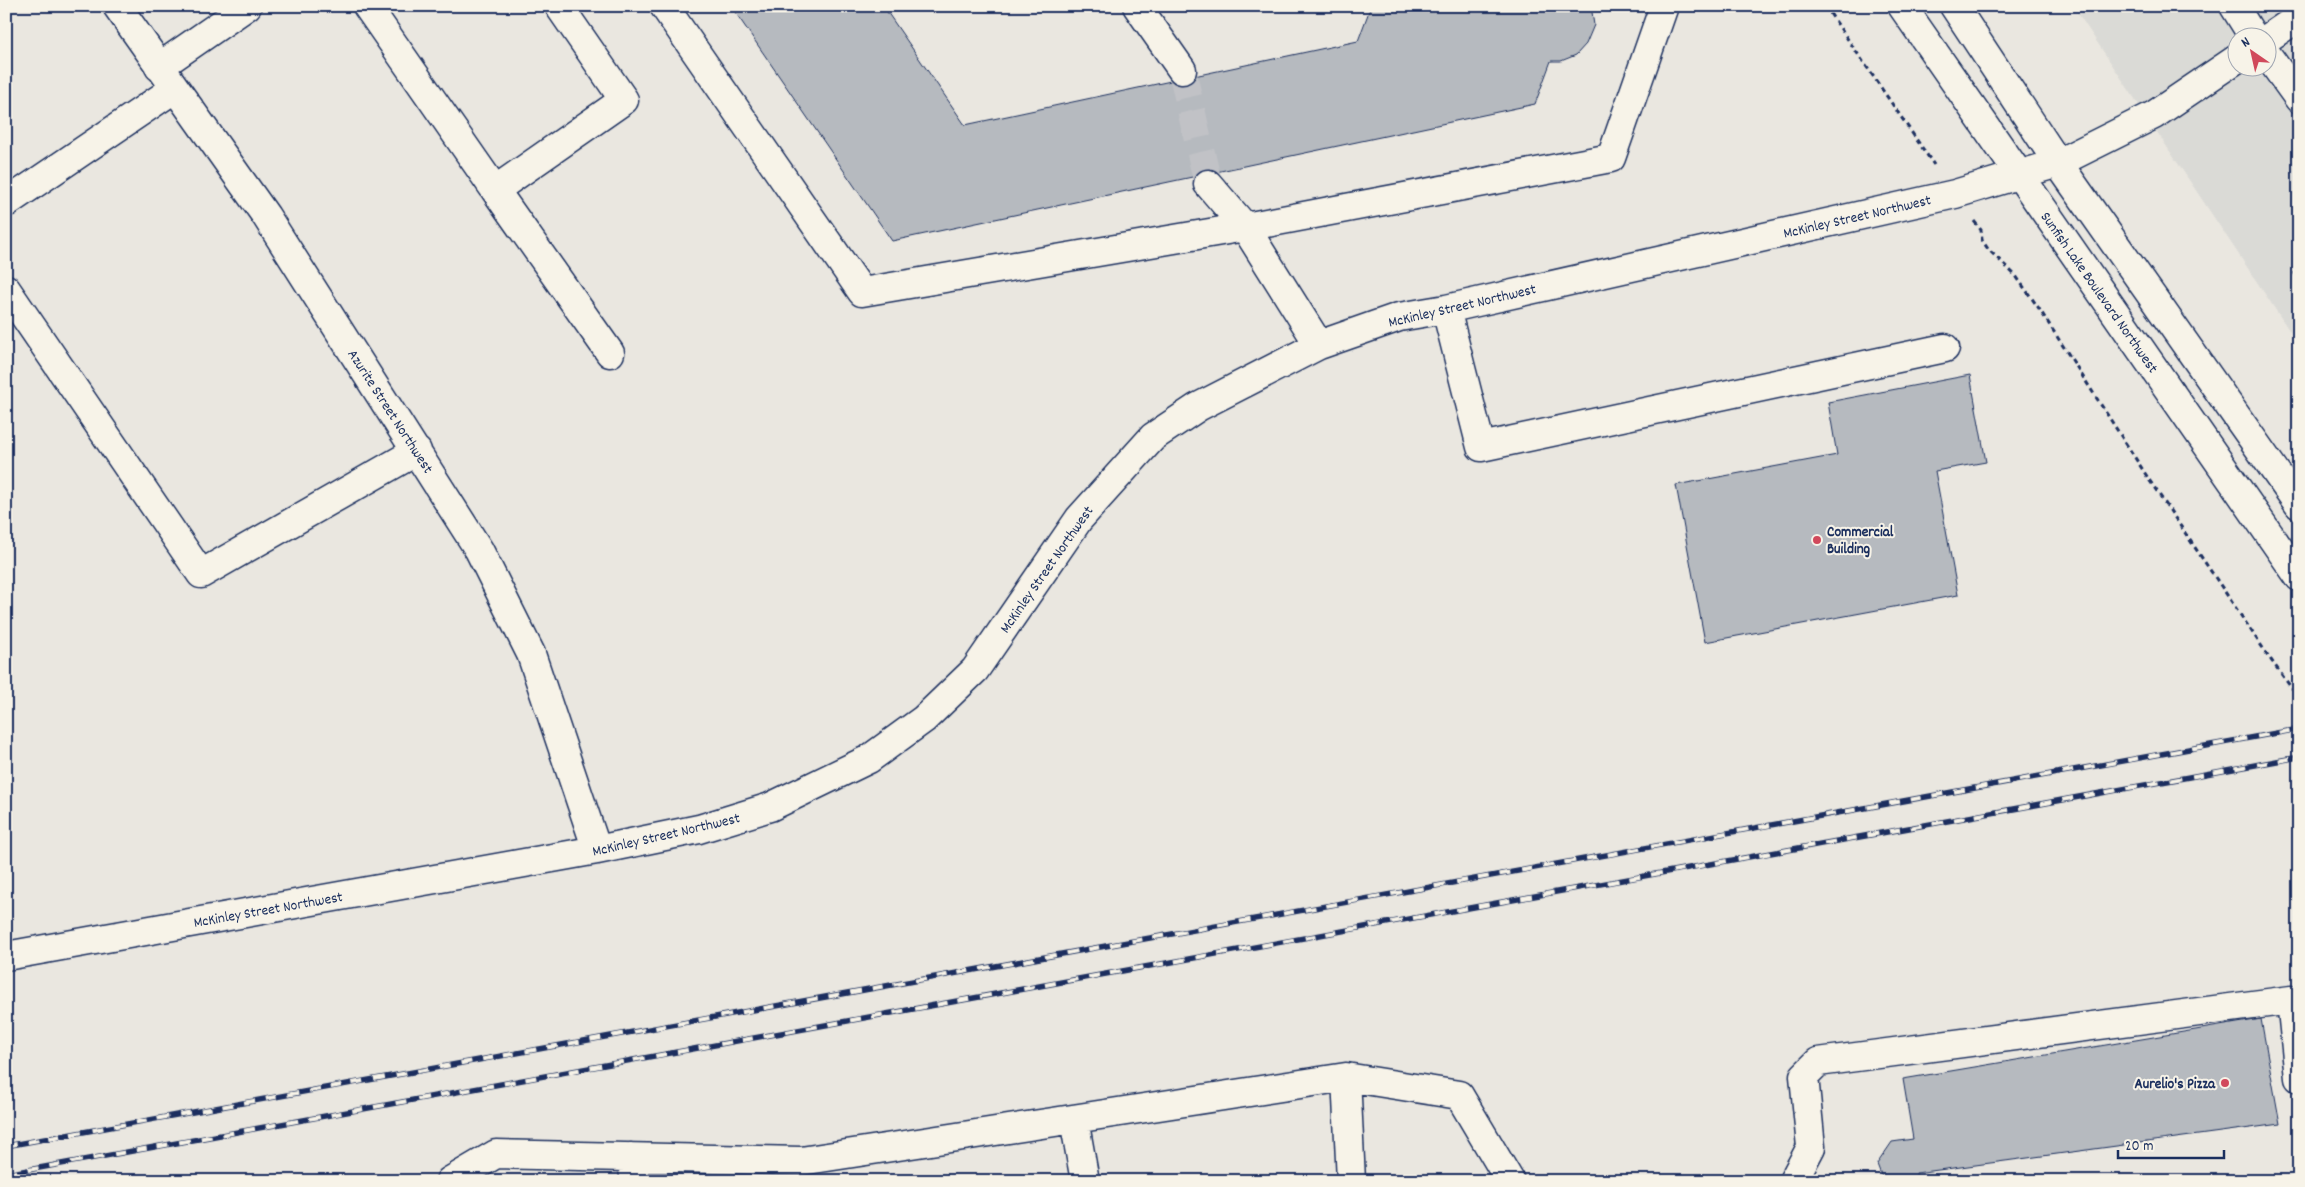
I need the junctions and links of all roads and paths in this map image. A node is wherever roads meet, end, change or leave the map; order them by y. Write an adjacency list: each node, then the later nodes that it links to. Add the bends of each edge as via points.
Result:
1 (117, 6): 18 (street, Azurite Street Northwest)
2 (247, 6): 18 (street)
3 (367, 6): 24 (street)
4 (559, 6): 24 (street, via 624,100)
5 (664, 6): 26 (street, via 862,292)
6 (1137, 6): 16 (street)
7 (1664, 6): 26 (street, via 1611,158)
8 (1825, 6): 20 (path)
9 (1902, 6): 22 (street, Sunfish Lake Boulevard Northwest)
10 (1954, 6): 21 (street)
11 (2234, 6): 13 (street)
12 (2299, 17): 14 (street)
13 (2248, 28)
14 (2278, 31)
15 (2228, 65): 21 (street, McKinley Street Northwest, via 2154,115)
16 (1182, 70)
17 (2278, 70): 19 (street)
18 (167, 78): 25 (street); 33 (street, Azurite Street Northwest, via 266,216)
19 (2299, 99)
20 (1921, 148)
21 (2058, 163): 22 (street, McKinley Street Northwest); 34 (street)
22 (2020, 176): 29 (street, McKinley Street Northwest, via 1945,196); 35 (street, Sunfish Lake Boulevard Northwest)
23 (1208, 184): 26 (street)
24 (495, 190): 32 (street)
25 (6, 203)
26 (1245, 226): 30 (street)
27 (1981, 230): 36 (path, via 1982,240 1988,249 2016,276 2038,307 2155,489)
28 (6, 288): 33 (street, via 201,574)
29 (1446, 309): 30 (street, McKinley Street Northwest, via 1399,317); 31 (street, via 1481,447)
30 (1319, 345): 37 (street, McKinley Street Northwest, via 1198,407 1153,437 1079,519 975,670 924,719 869,759 770,808 699,829)
31 (1946, 348)
32 (610, 353)
33 (417, 451): 37 (street, Azurite Street Northwest, via 479,550 531,654)
34 (2299, 505)
35 (2299, 577)
36 (2299, 698)
37 (597, 850): 38 (street, McKinley Street Northwest)
38 (6, 956)
39 (1346, 1077): 41 (street); 46 (street); 47 (street, via 1459,1095)
40 (2299, 1078): 48 (street, via 2291,1000 1818,1062 1804,1076 1811,1147)
41 (1074, 1119): 43 (street); 45 (street)
42 (633, 1169): 43 (street); 44 (street, via 496,1154)
43 (803, 1171)
44 (450, 1181)
45 (1085, 1181)
46 (1351, 1181)
47 (1510, 1181)
48 (1793, 1181)

